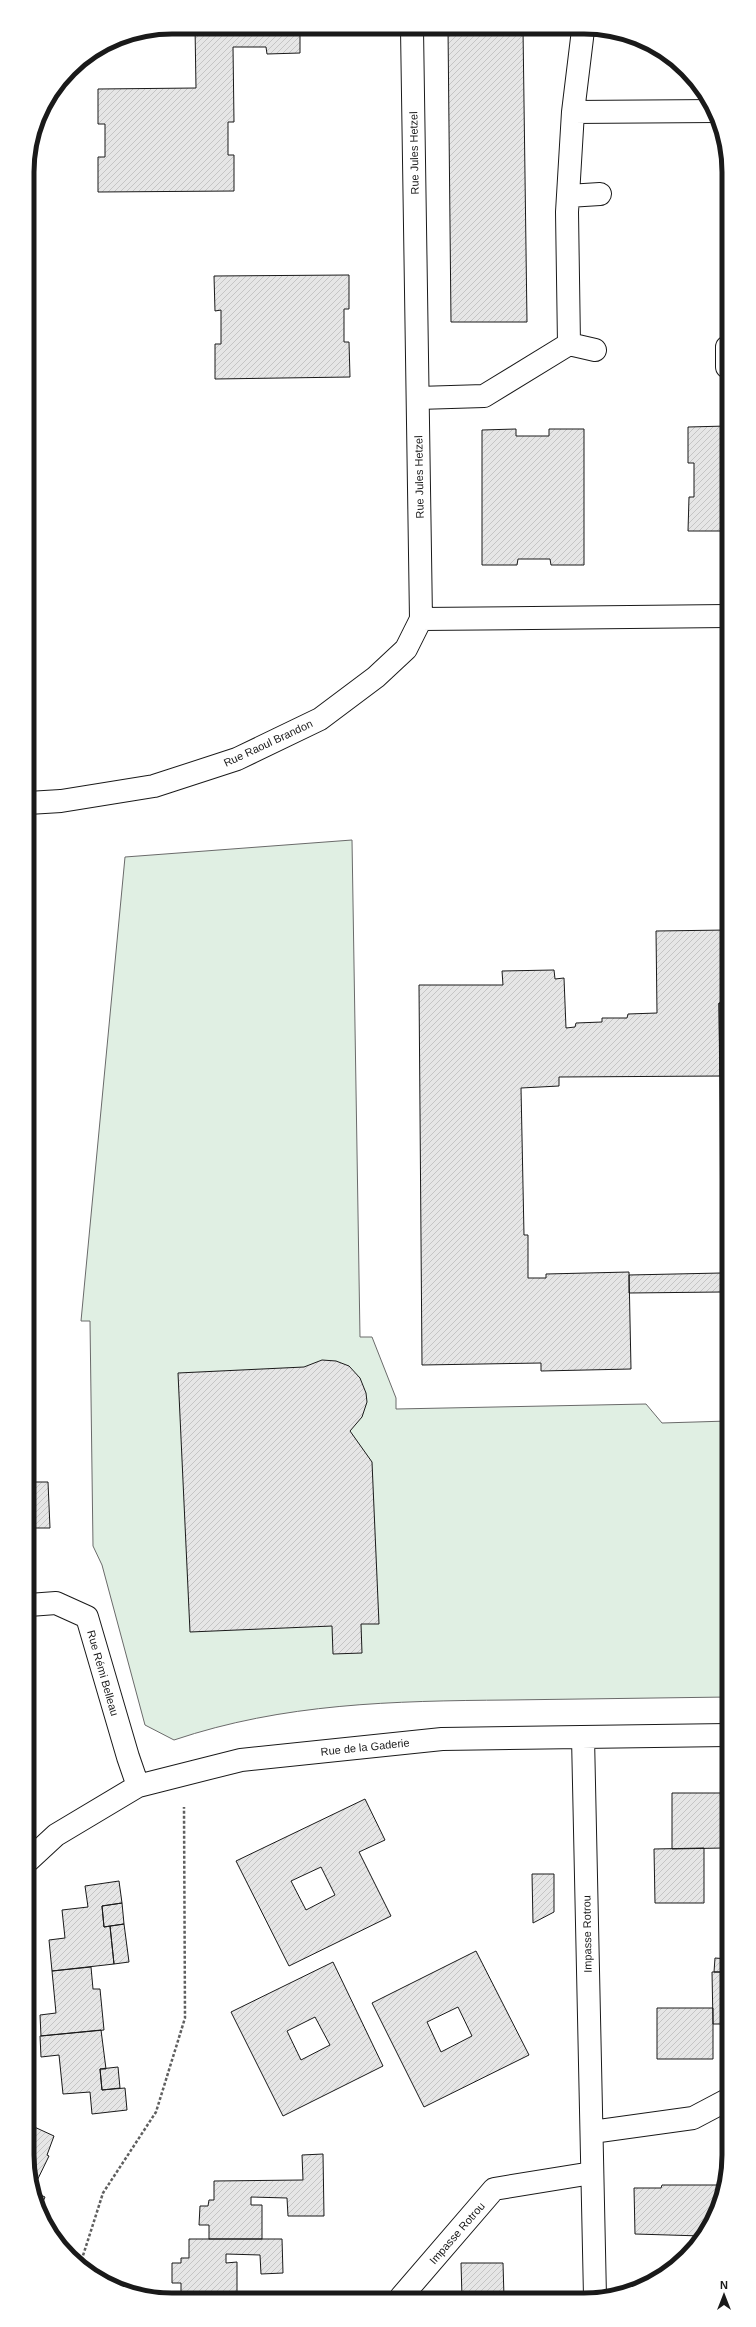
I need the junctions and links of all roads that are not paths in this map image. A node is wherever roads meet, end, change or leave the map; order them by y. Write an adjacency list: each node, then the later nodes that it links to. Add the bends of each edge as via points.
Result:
1 (412, 34): 9 (street, Rue Jules Hetzel)
2 (583, 34): 4 (street)
3 (708, 111): 4 (street)
4 (573, 112): 6 (street)
5 (600, 194): 6 (street)
6 (568, 196): 7 (street)
7 (569, 344): 8 (street); 9 (street, via 484,396)
8 (595, 350)
9 (418, 398): 11 (street, Rue Jules Hetzel)
10 (722, 616): 11 (street)
11 (420, 619): 12 (street, Rue Raoul Brandon, via 406,649 376,677 320,719 237,759 154,786 61,801)
12 (34, 803)
13 (34, 1605): 16 (street, Rue Rémi Belleau, via 56,1603 87,1617)
14 (722, 1735): 15 (street, Rue de la Gaderie)
15 (583, 1737): 16 (street, Rue de la Gaderie, via 442,1739 241,1760); 19 (street, Impasse Rotrou)
16 (138, 1786): 17 (street, Rue de la Gaderie, via 56,1835)
17 (34, 1855)
18 (722, 2103): 19 (street, via 693,2118)
19 (592, 2132): 20 (street, Impasse Rotrou)
20 (592, 2173): 21 (street, Impasse Rotrou); 22 (street, Impasse Rotrou, via 494,2190)
21 (595, 2292)
22 (404, 2293)

